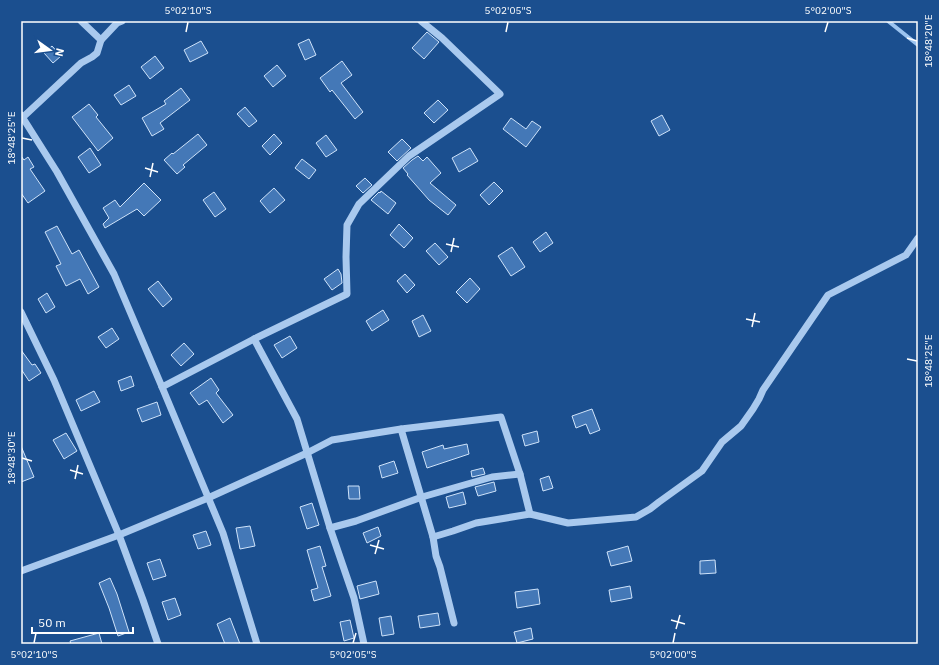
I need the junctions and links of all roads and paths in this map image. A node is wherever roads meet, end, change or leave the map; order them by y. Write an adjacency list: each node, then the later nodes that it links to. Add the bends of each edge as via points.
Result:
1 (81, 21): 4 (street)
2 (122, 21): 4 (street)
3 (421, 21): 8 (street, via 500,94 409,156 359,204 348,225 347,294)
4 (101, 40): 5 (street, via 92,57 81,63)
5 (22, 117): 9 (street, via 57,172 114,274)
6 (918, 238): 15 (street, via 906,256 828,295 741,426 722,442 702,471 650,509 636,517 568,523)
7 (21, 312): 17 (street, via 54,380)
8 (254, 339): 9 (street); 11 (street, via 297,419)
9 (162, 387): 14 (street)
10 (400, 429): 11 (street, via 332,440); 12 (street, via 501,417); 13 (street)
11 (307, 452): 14 (street); 16 (street)
12 (520, 474): 13 (street, via 492,477); 15 (street)
13 (422, 497): 16 (street); 18 (street)
14 (208, 498): 17 (street); 22 (street, via 223,533)
15 (530, 514): 18 (street, via 476,523)
16 (330, 528): 23 (street, via 354,598)
17 (119, 535): 19 (street); 21 (street)
18 (433, 537): 20 (street)
19 (21, 571)
20 (454, 623)
21 (158, 644)
22 (257, 644)
23 (364, 644)

